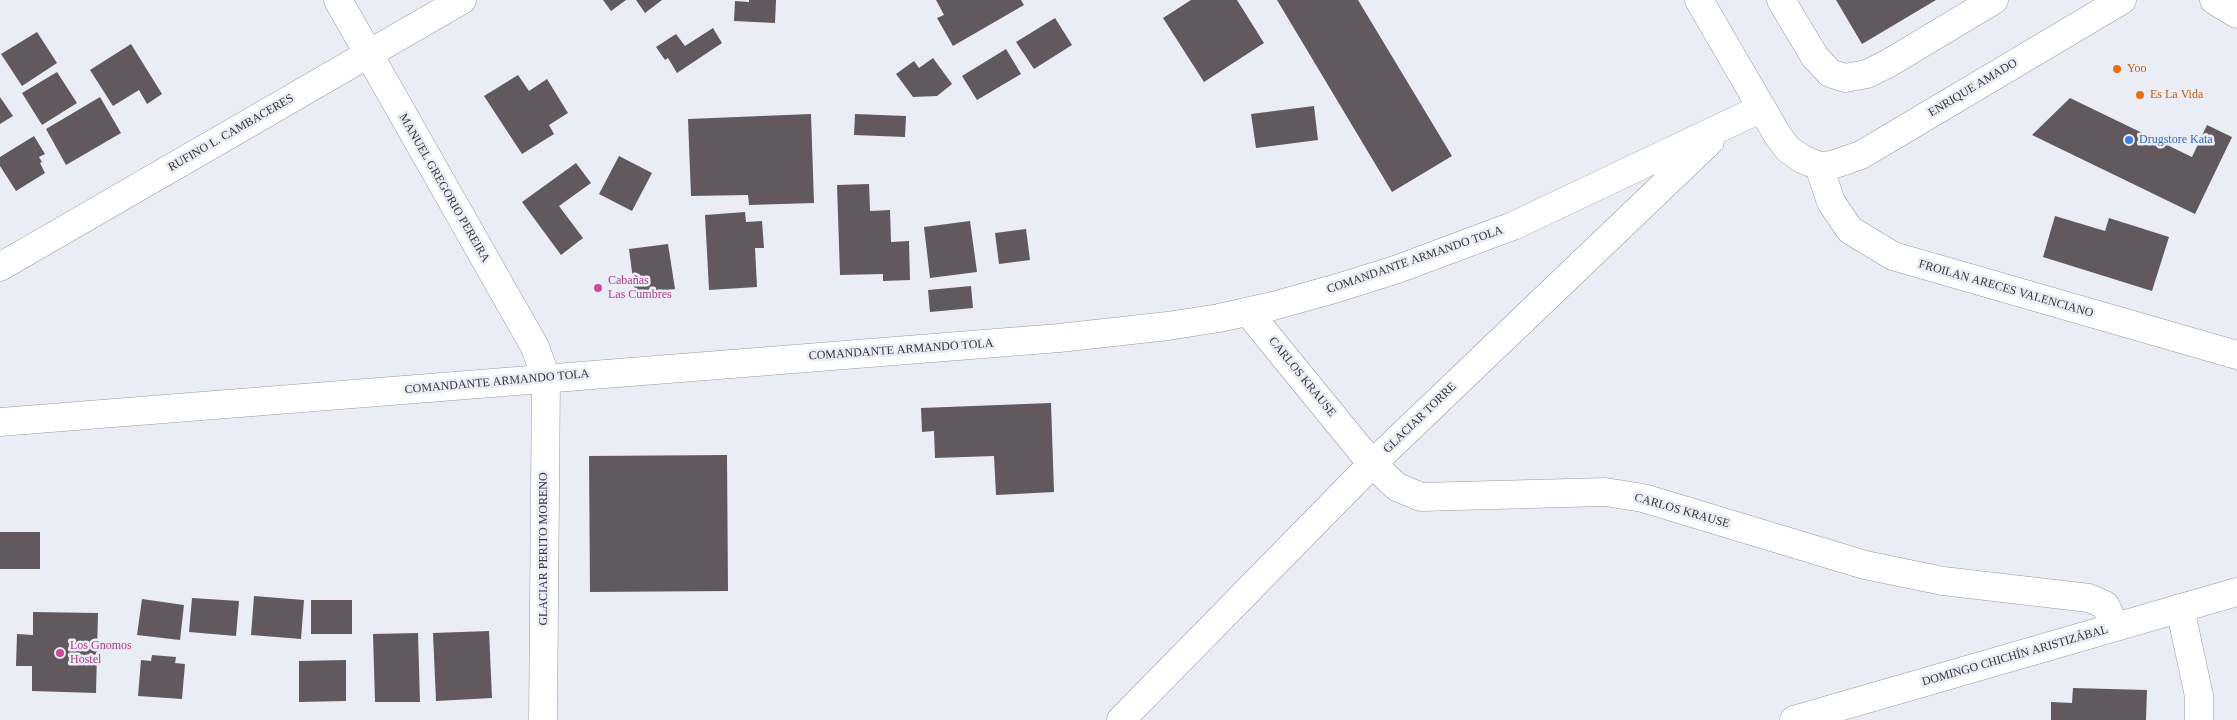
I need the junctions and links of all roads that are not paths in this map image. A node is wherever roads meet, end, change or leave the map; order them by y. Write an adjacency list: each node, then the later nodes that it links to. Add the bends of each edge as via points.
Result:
1 (338, 0): 10 (street, MANUEL GREGORIO PEREIRA)
2 (462, 0): 10 (street, RUFINO L. CAMBACERES)
3 (1699, 0): 11 (street)
4 (1780, 0): 5 (street, via 1815,57 1830,73 1845,78 1867,74 1889,63)
5 (1994, 0)
6 (2122, 0): 8 (street, ENRIQUE AMADO)
7 (2214, 0): 9 (street)
8 (2092, 8): 13 (street, ENRIQUE AMADO, via 1861,154 1832,165)
9 (2237, 14)
10 (368, 54): 14 (street, RUFINO L. CAMBACERES); 17 (street, MANUEL GREGORIO PEREIRA, via 535,347)
11 (1762, 108): 12 (street, COMANDANTE ARMANDO TOLA); 13 (street, via 1788,149)
12 (1728, 124): 15 (street, COMANDANTE ARMANDO TOLA, via 1512,226 1395,270); 19 (street, GLACIAR TORRE)
13 (1819, 166): 16 (street, FROILAN ARECES VALENCIANO, via 1831,202 1850,230 1893,256)
14 (0, 267)
15 (1248, 312): 17 (street, COMANDANTE ARMANDO TOLA, via 1168,326 1059,338); 19 (street, CARLOS KRAUSE)
16 (2237, 355)
17 (546, 378): 18 (street, COMANDANTE ARMANDO TOLA); 23 (street, GLACIAR PERITO MORENO)
18 (0, 422)
19 (1372, 464): 22 (street, CARLOS KRAUSE, via 1397,488 1421,497 1605,492 1642,498 1865,565 1943,581 2089,598 2105,604); 24 (street, GLACIAR TORRE)
20 (2237, 592): 21 (street, DOMINGO CHICHÍN ARISTIZÁBAL)
21 (2180, 608): 22 (street, DOMINGO CHICHÍN ARISTIZÁBAL); 26 (street, via 2199,696)
22 (2116, 627): 25 (street, DOMINGO CHICHÍN ARISTIZÁBAL)
23 (543, 720)
24 (1120, 720)
25 (1794, 720)
26 (2199, 720)

